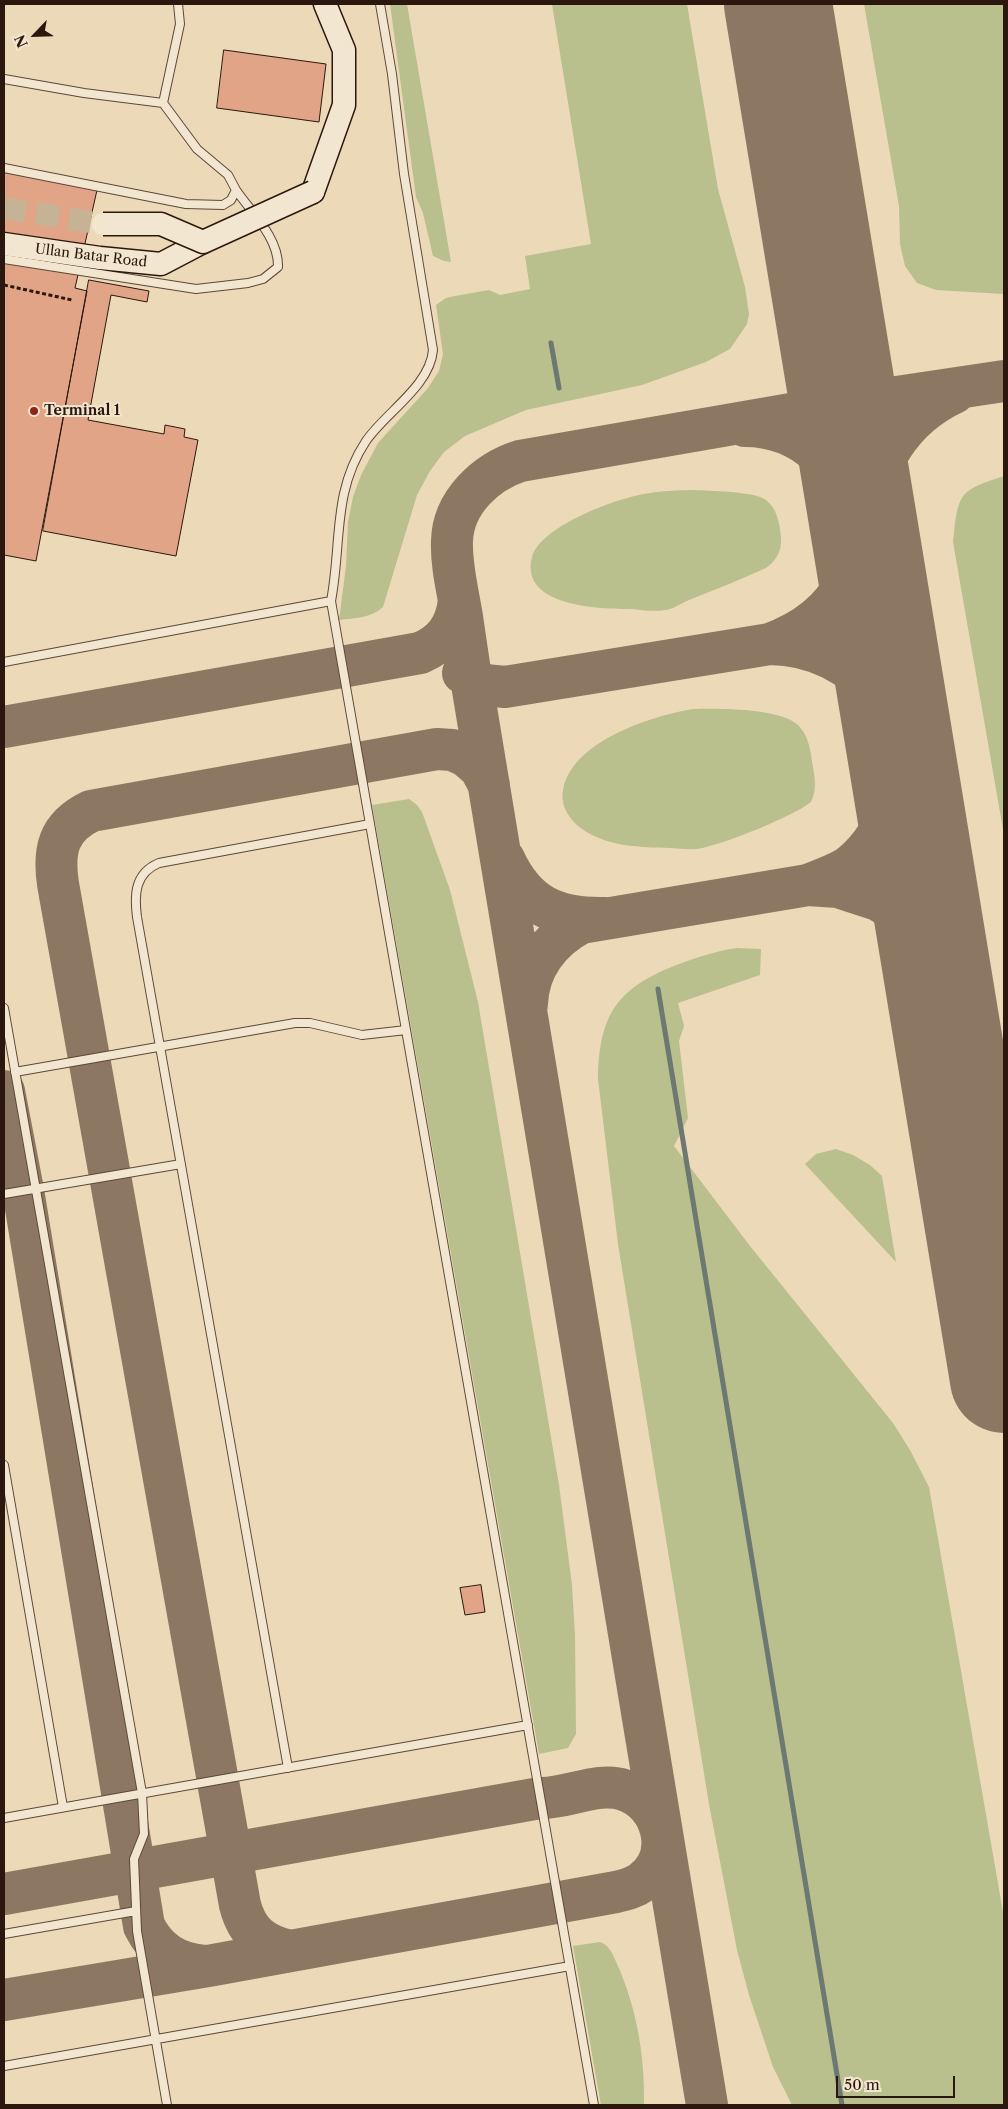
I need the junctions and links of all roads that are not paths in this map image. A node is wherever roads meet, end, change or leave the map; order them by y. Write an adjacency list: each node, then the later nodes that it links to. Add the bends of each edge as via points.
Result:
1 (178, 4): 5 (lane, via 180,24)
2 (325, 4): 9 (street, Ullan Batar Road, bridge, via 344,50 344,105 313,192)
3 (380, 4): 12 (lane, via 432,358 426,374 365,443 350,472 338,526)
4 (4, 79): 5 (lane)
5 (163, 103): 7 (lane, via 197,149 228,174)
6 (4, 168): 7 (lane, via 186,204 222,205 231,200)
7 (236, 190): 11 (lane, via 278,256 278,267 263,279 234,286 196,289)
8 (103, 224): 9 (street, bridge, via 161,224)
9 (203, 242): 10 (street, Ullan Batar Road, via 161,264)
10 (4, 244)
11 (4, 259)
12 (331, 601): 13 (lane); 14 (lane)
13 (4, 662)
14 (370, 824): 16 (lane); 17 (lane, via 165,861 145,871 138,881 134,900)
15 (4, 1008): 18 (lane)
16 (406, 1030): 17 (lane, via 362,1035 304,1022); 23 (lane)
17 (160, 1047): 18 (lane); 19 (lane)
18 (15, 1072): 20 (lane)
19 (181, 1164): 20 (lane); 24 (lane)
20 (35, 1188): 21 (lane); 25 (lane)
21 (4, 1194)
22 (4, 1465): 26 (lane)
23 (528, 1726): 24 (lane); 30 (lane)
24 (288, 1768): 25 (lane)
25 (142, 1793): 26 (lane); 28 (lane, via 144,1834 134,1859)
26 (63, 1807): 27 (lane)
27 (4, 1818)
28 (136, 1911): 29 (lane); 31 (lane)
29 (4, 1934)
30 (570, 1966): 31 (lane); 34 (lane)
31 (156, 2039): 32 (lane); 33 (lane)
32 (4, 2066)
33 (168, 2105)
34 (594, 2105)

